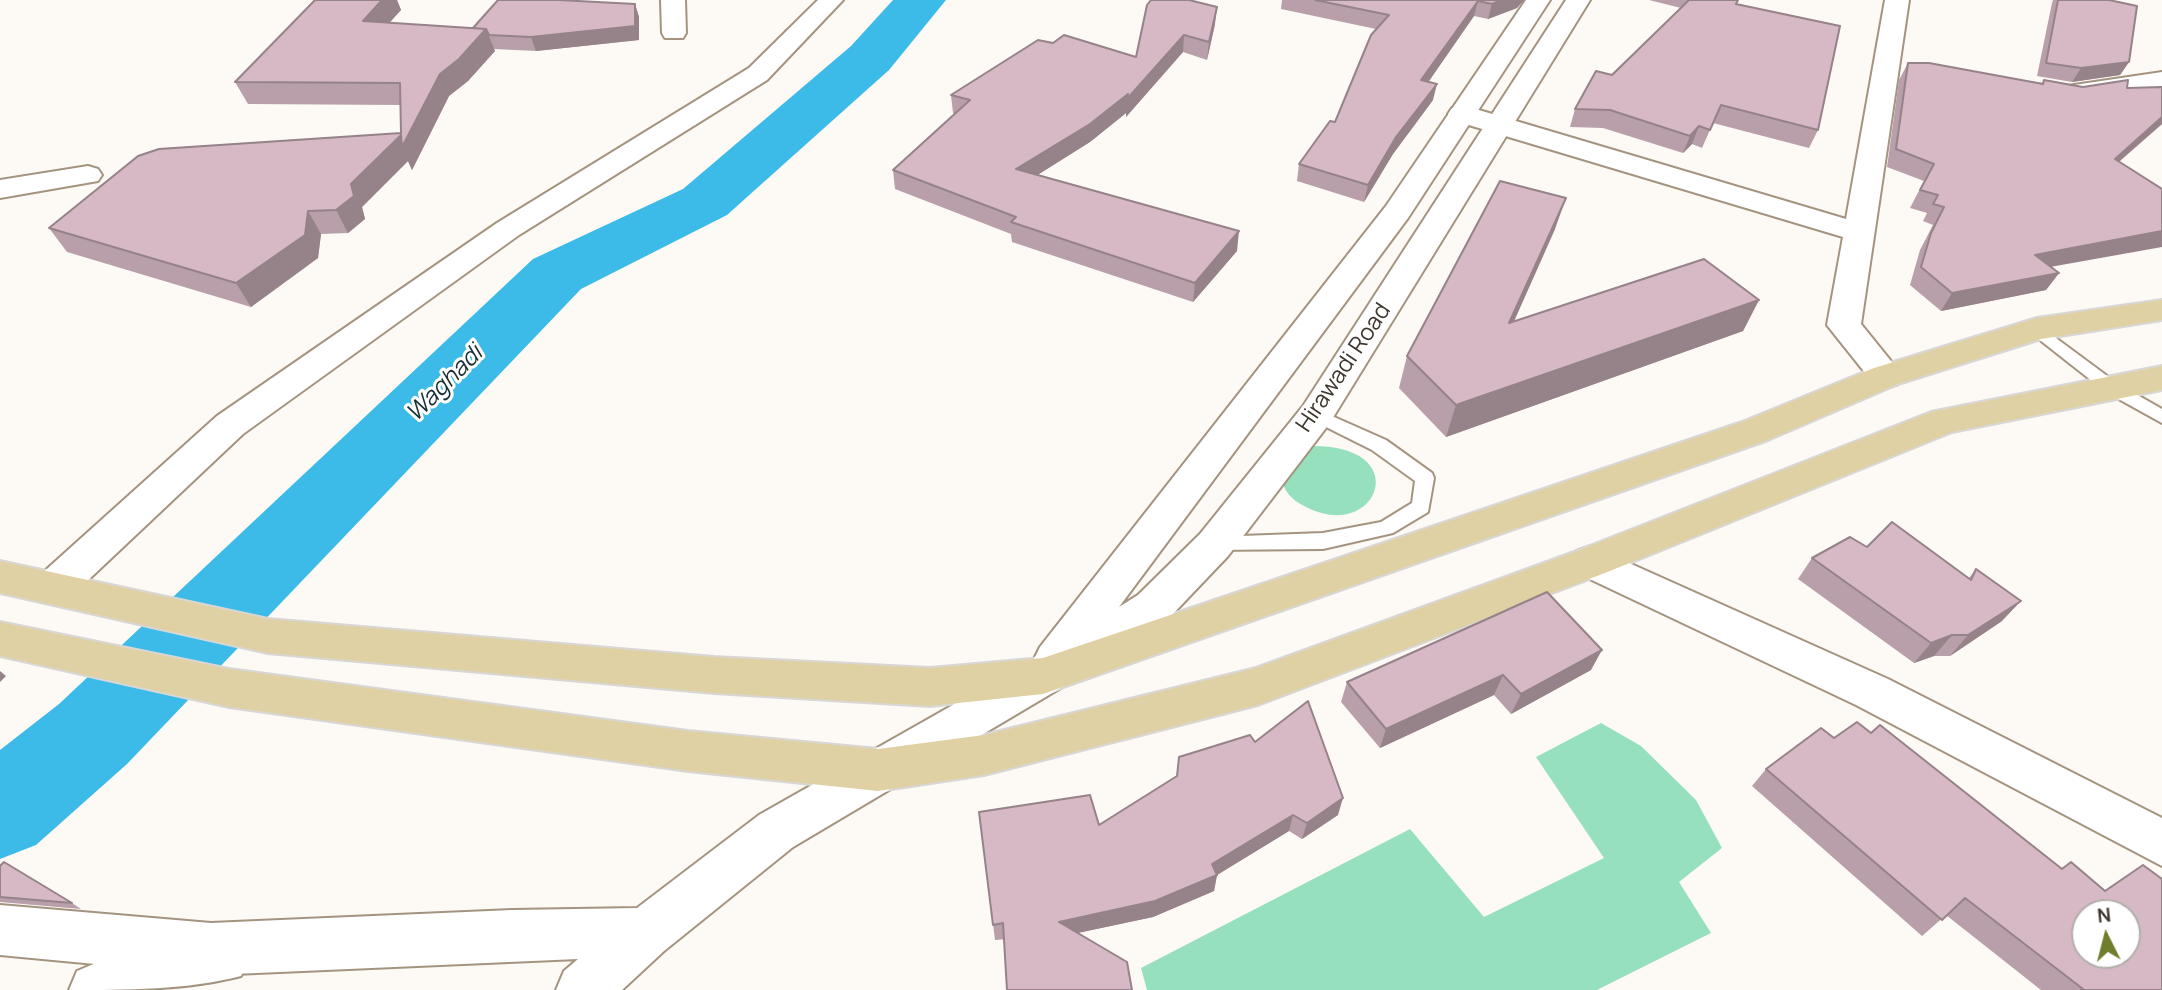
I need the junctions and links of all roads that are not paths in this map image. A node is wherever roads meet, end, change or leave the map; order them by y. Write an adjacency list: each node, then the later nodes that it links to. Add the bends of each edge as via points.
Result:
1 (673, 0): 6 (street)
2 (831, 0): 24 (street, via 758,74 508,229 230,425)
3 (1538, 0): 9 (street)
4 (1578, 0): 10 (street, Hirawadi Road)
5 (1897, 0): 13 (street, via 1900,63)
6 (674, 33)
7 (2162, 80): 8 (street, via 2072,93)
8 (2046, 89)
9 (1462, 114): 10 (street); 26 (street, via 1397,212)
10 (1500, 124): 13 (street); 19 (street, Hirawadi Road)
11 (88, 175): 12 (street)
12 (0, 189)
13 (1859, 232): 16 (street, via 1844,325)
14 (2162, 310): 15 (main road)
15 (2037, 330): 16 (main road); 18 (lane)
16 (1886, 376): 26 (main road, via 1755,431)
17 (2162, 378): 18 (main road)
18 (2112, 388): 20 (lane); 22 (main road, via 1944,421)
19 (1316, 415): 21 (street, Hirawadi Road); 21 (lane, via 1379,445 1425,478 1421,507 1386,528 1323,541)
20 (2162, 417)
21 (1214, 545): 26 (street, Hirawadi Road, via 1153,607)
22 (1591, 562): 27 (main road, via 1258,685 984,755); 28 (street, via 1872,692)
23 (0, 577): 24 (main road)
24 (53, 588): 26 (main road, via 268,636 714,675 930,687)
25 (0, 639): 27 (main road, via 229,688 688,751)
26 (1043, 676): 27 (street, Hirawadi Road)
27 (878, 770): 30 (street, Hirawadi Road, via 776,831)
28 (2162, 843)
29 (0, 930): 31 (street, via 211,949)
30 (646, 933): 31 (street); 33 (street, Hirawadi Road)
31 (271, 946): 32 (street)
32 (96, 990)
33 (583, 990)

